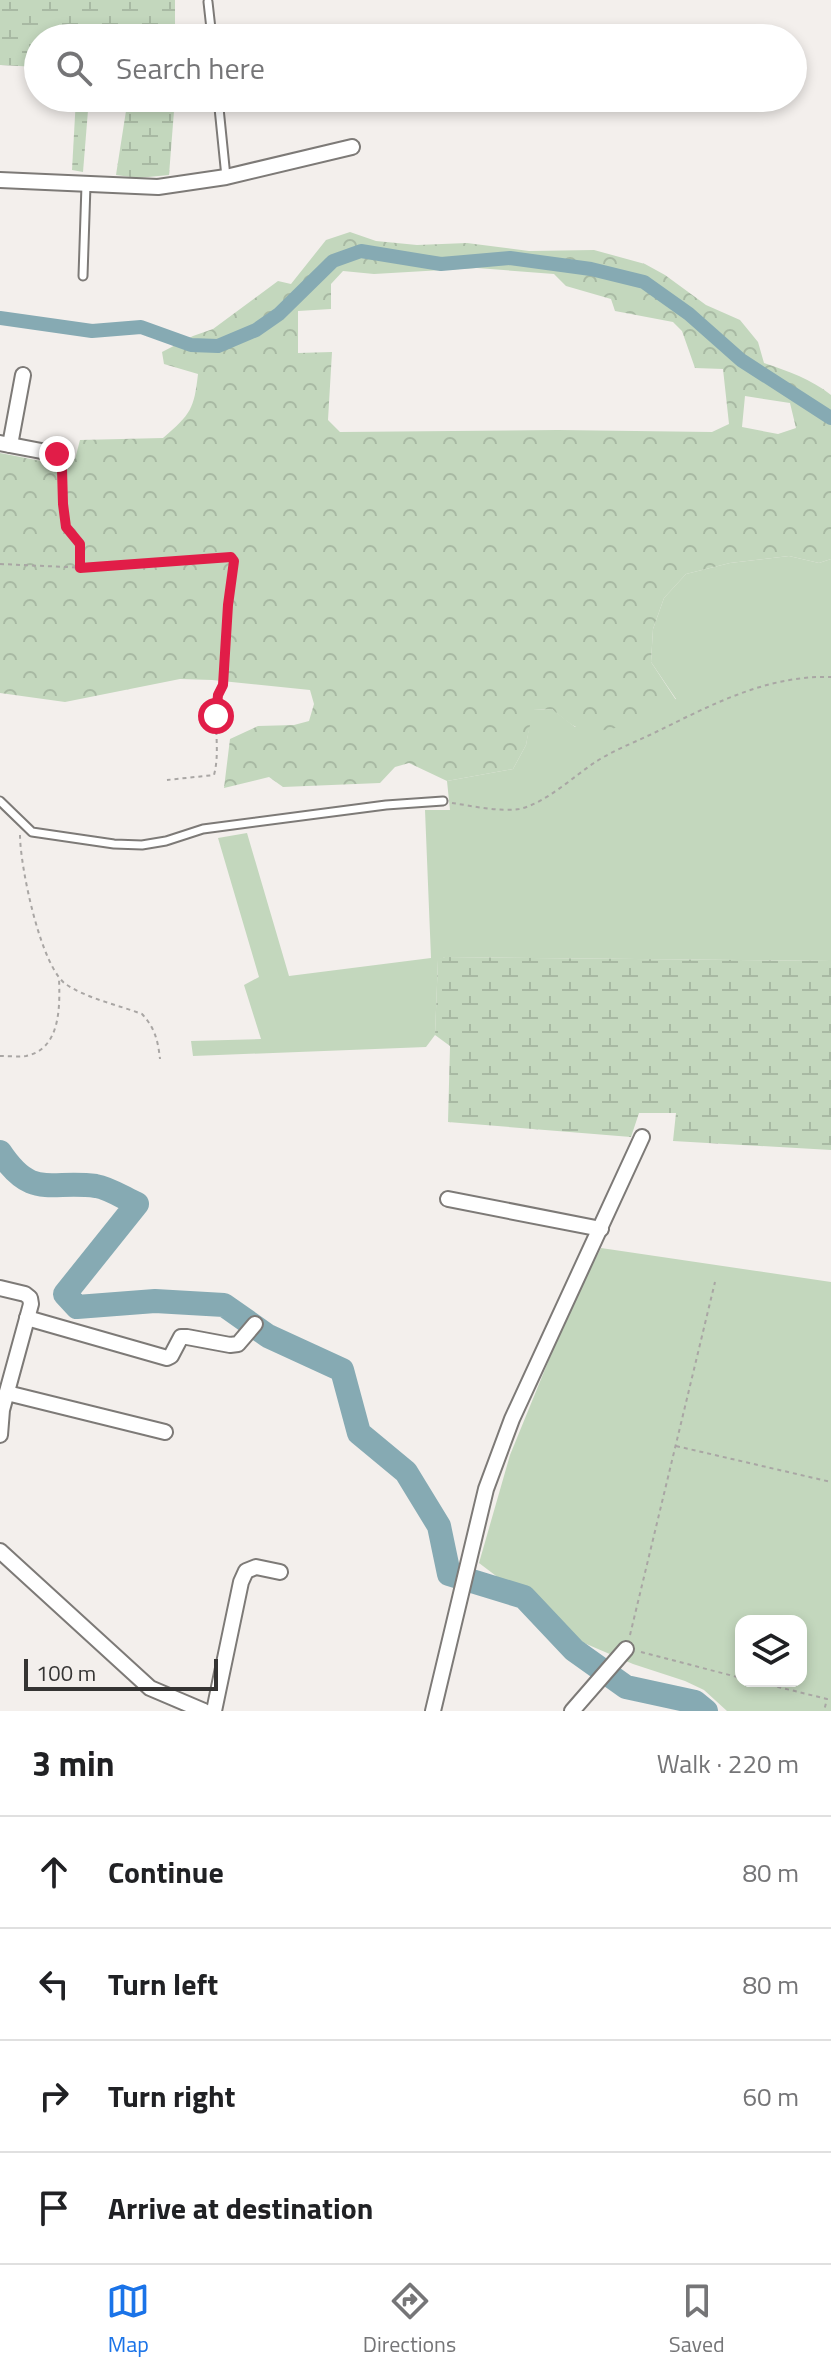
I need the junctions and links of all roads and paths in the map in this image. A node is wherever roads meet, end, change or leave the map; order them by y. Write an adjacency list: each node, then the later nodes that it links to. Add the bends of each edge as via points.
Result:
1 (208, 2): 2 (lane)
2 (210, 24)
3 (219, 112): 5 (lane)
4 (352, 147): 5 (street)
5 (226, 177): 7 (street, via 158,187)
6 (0, 180): 7 (street)
7 (86, 185): 8 (lane)
8 (83, 276)
9 (23, 375): 10 (street)
10 (5, 444): 11 (street)
11 (57, 454): 13 (path, via 66,527 80,544)
12 (0, 564): 13 (path)
13 (80, 568): 15 (path, via 218,557 234,561 214,775)
14 (831, 677): 17 (path, via 806,676 748,689 599,760 521,809)
15 (167, 780)
16 (0, 801): 18 (lane)
17 (443, 801): 18 (lane, via 203,829 142,845 32,832)
18 (20, 822): 19 (path, via 20,853 41,941)
19 (59, 977): 20 (path, via 60,1008 44,1048 27,1056); 21 (path, via 84,993 142,1014 158,1042)
20 (0, 1056)
21 (160, 1059)
22 (642, 1137): 24 (street)
23 (448, 1199): 24 (street)
24 (601, 1229): 42 (street, via 512,1419 486,1489)
25 (715, 1282): 32 (path)
26 (0, 1288): 27 (street, via 30,1298)
27 (27, 1318): 28 (street, via 163,1358 171,1356 181,1337 238,1344); 29 (street)
28 (255, 1324)
29 (7, 1393): 30 (street); 31 (street)
30 (165, 1432)
31 (0, 1435)
32 (675, 1445): 33 (path); 36 (path)
33 (831, 1482)
34 (0, 1551): 40 (street, via 150,1688)
35 (280, 1572): 41 (street, via 256,1567 246,1571)
36 (624, 1654): 37 (path); 43 (street)
37 (735, 1677)
38 (779, 1687): 39 (path)
39 (829, 1699): 44 (path)
40 (204, 1711)
41 (214, 1711)
42 (433, 1711)
43 (572, 1711)
44 (824, 1711)

